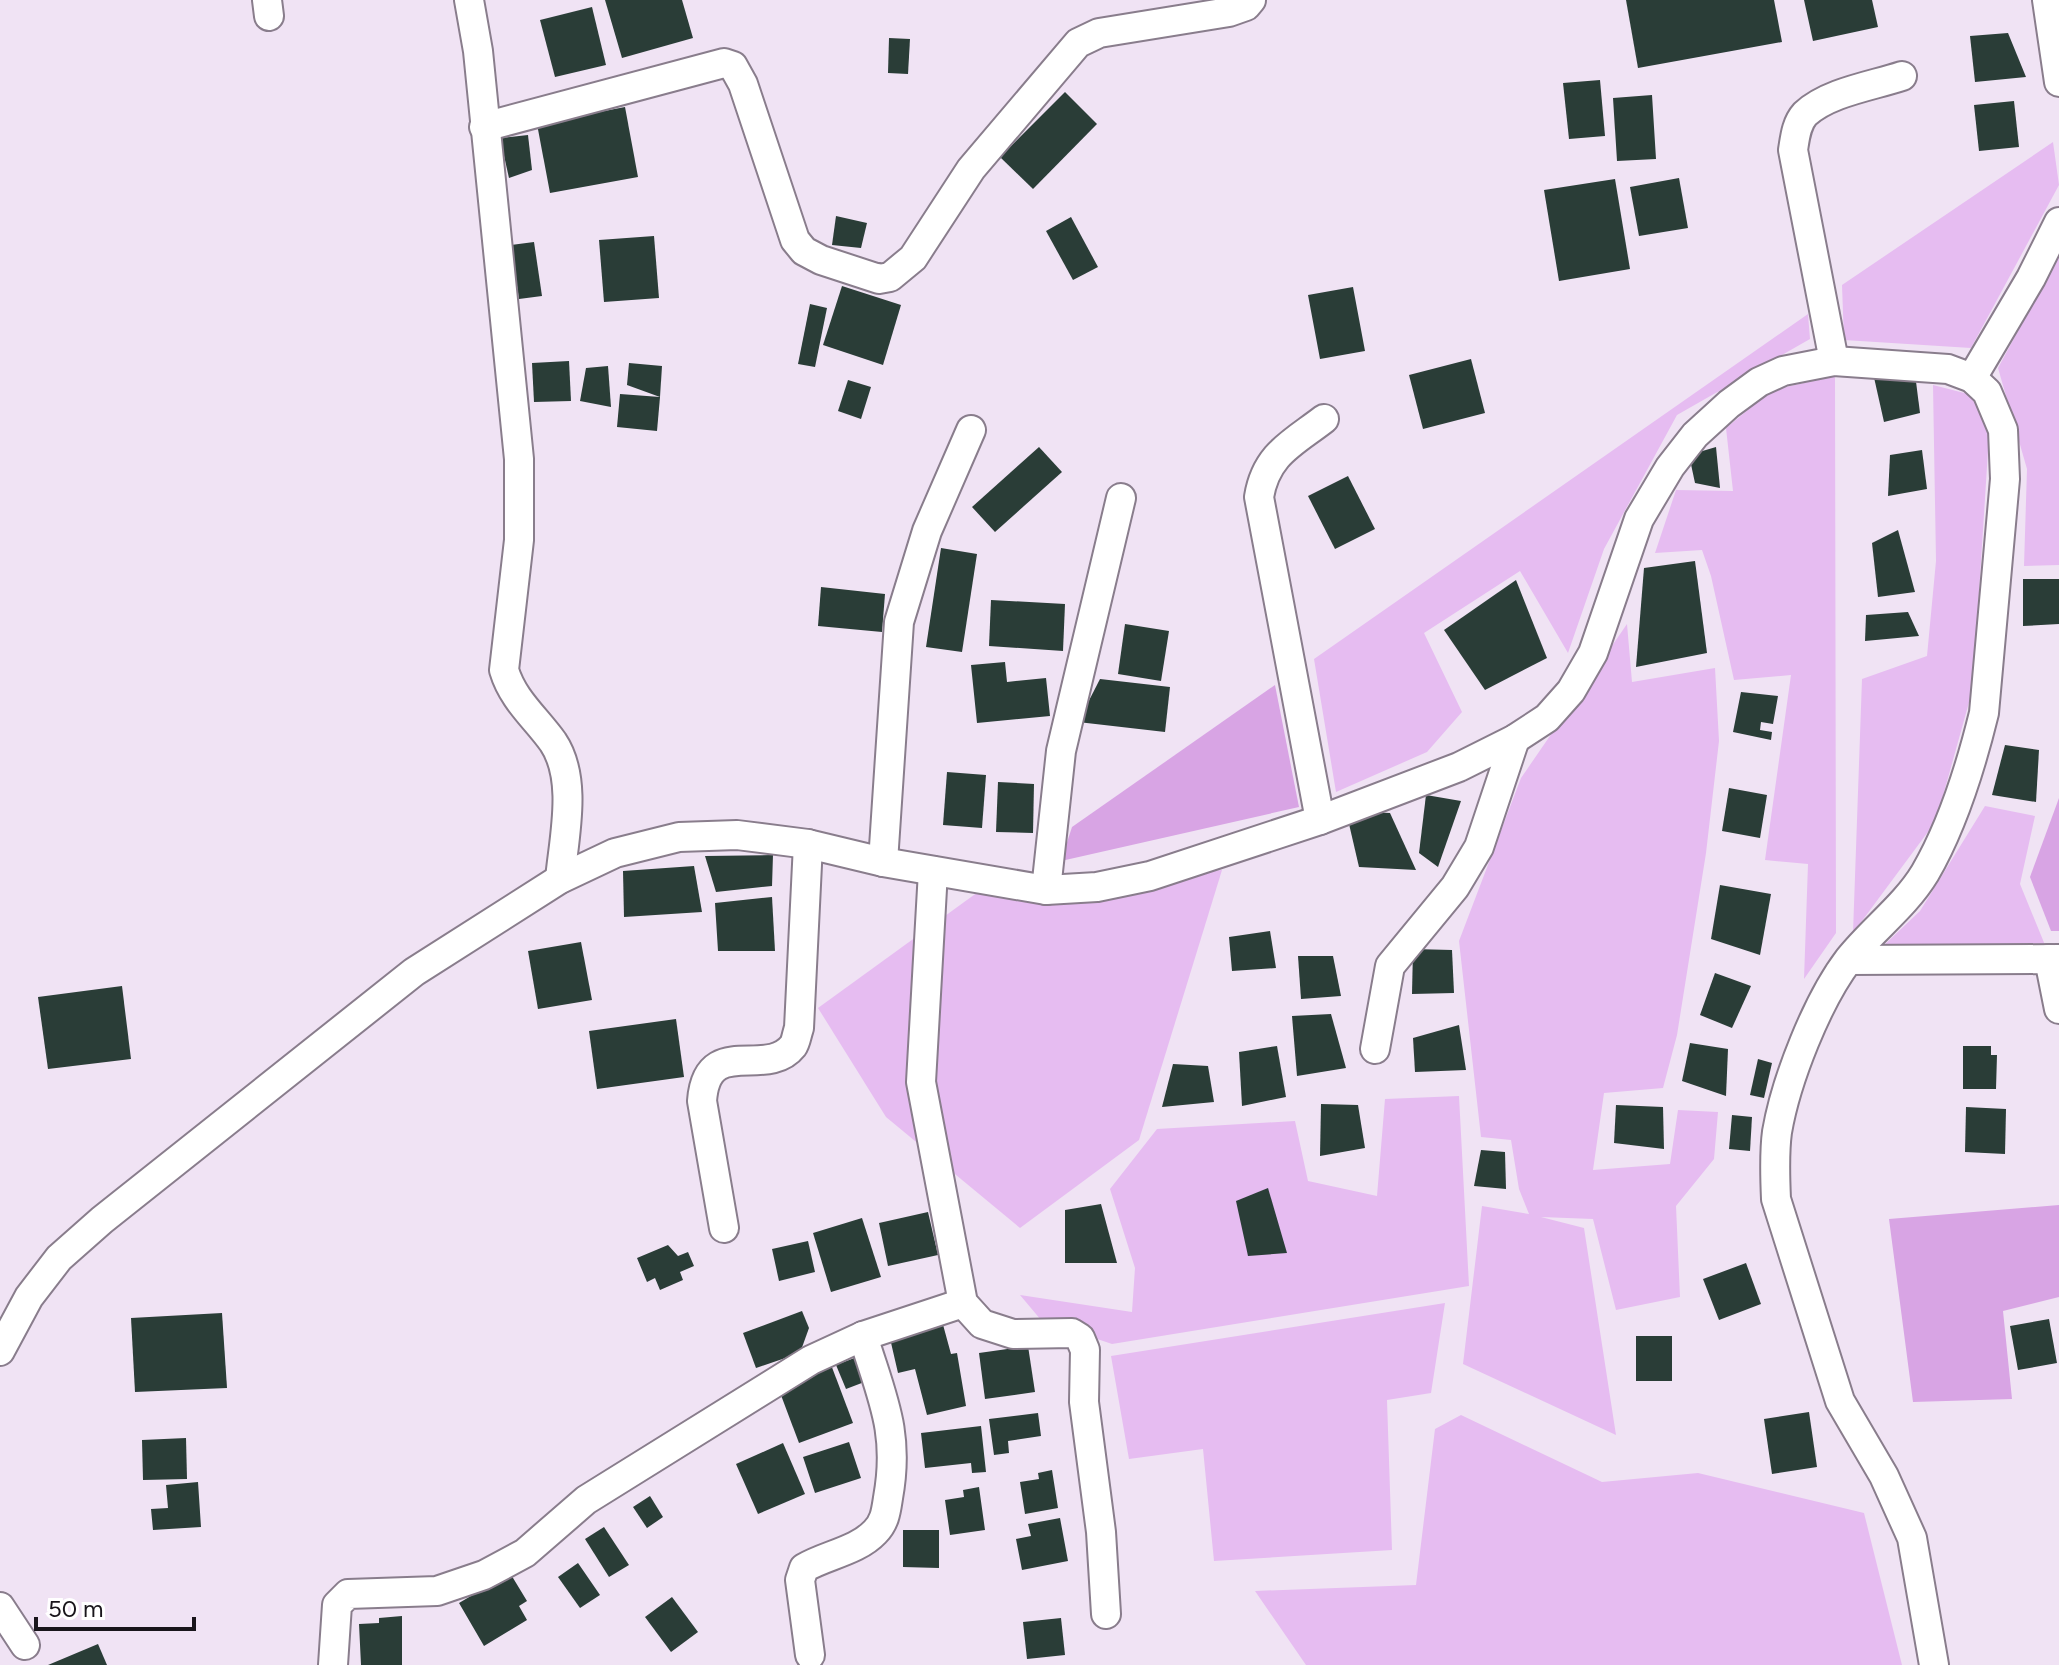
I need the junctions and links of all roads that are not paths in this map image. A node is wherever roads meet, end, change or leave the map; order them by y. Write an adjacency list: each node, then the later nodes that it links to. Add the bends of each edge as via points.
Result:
1 (469, 0): 6 (street)
2 (1251, 0): 6 (street, via 1229,12 1099,33 1078,43 971,169 913,258 890,277 879,279 821,260 795,240 733,66 724,63)
3 (2047, 0): 4 (street)
4 (2058, 68)
5 (1902, 76): 8 (street, via 1836,97 1806,114 1797,128 1793,150)
6 (484, 127): 18 (street, via 519,459 519,540 504,670 510,690 554,744 564,765)
7 (2059, 222): 9 (street)
8 (1834, 361): 9 (street, via 1948,369); 13 (street, via 1783,371 1759,382 1695,435 1639,519 1593,653 1571,691 1547,718)
9 (1972, 378): 21 (street, via 1987,392 2003,430 2005,479 1984,713 1947,825 1925,873)
10 (1324, 419): 14 (street, via 1273,458 1263,474 1259,497)
11 (971, 430): 16 (street, via 927,531 899,622)
12 (1121, 498): 19 (street, via 1061,751)
13 (1515, 739): 14 (street, via 1459,767); 23 (street, via 1479,847 1455,887 1390,966)
14 (1320, 820): 19 (street, via 1150,876)
15 (808, 844): 16 (street); 18 (street, via 737,835 679,837 615,853); 24 (street, via 799,1028 793,1046 777,1056 713,1068 704,1080 702,1101)
16 (883, 862): 17 (street)
17 (933, 871): 19 (street); 25 (street, via 921,1082)
18 (560, 879): 27 (street, via 350,1019 91,1230 29,1297)
19 (1046, 890)
20 (2054, 959): 21 (street); 22 (street)
21 (1849, 960): 33 (street, via 1810,1033 1788,1091 1777,1132 1776,1199 1840,1401 1884,1476 1912,1538)
22 (2059, 1009)
23 (1375, 1049)
24 (724, 1228)
25 (963, 1303): 26 (street); 29 (street, via 982,1324 1013,1334 1072,1333 1080,1338)
26 (863, 1336): 31 (street, via 892,1430 884,1521 873,1535 804,1568 800,1580); 32 (street, via 811,1360 586,1500 525,1553 484,1575 437,1591 348,1594 337,1605)
27 (0, 1351)
28 (0, 1607): 30 (street)
29 (1106, 1614)
30 (25, 1645)
31 (810, 1655)
32 (333, 1665)
33 (1934, 1665)

